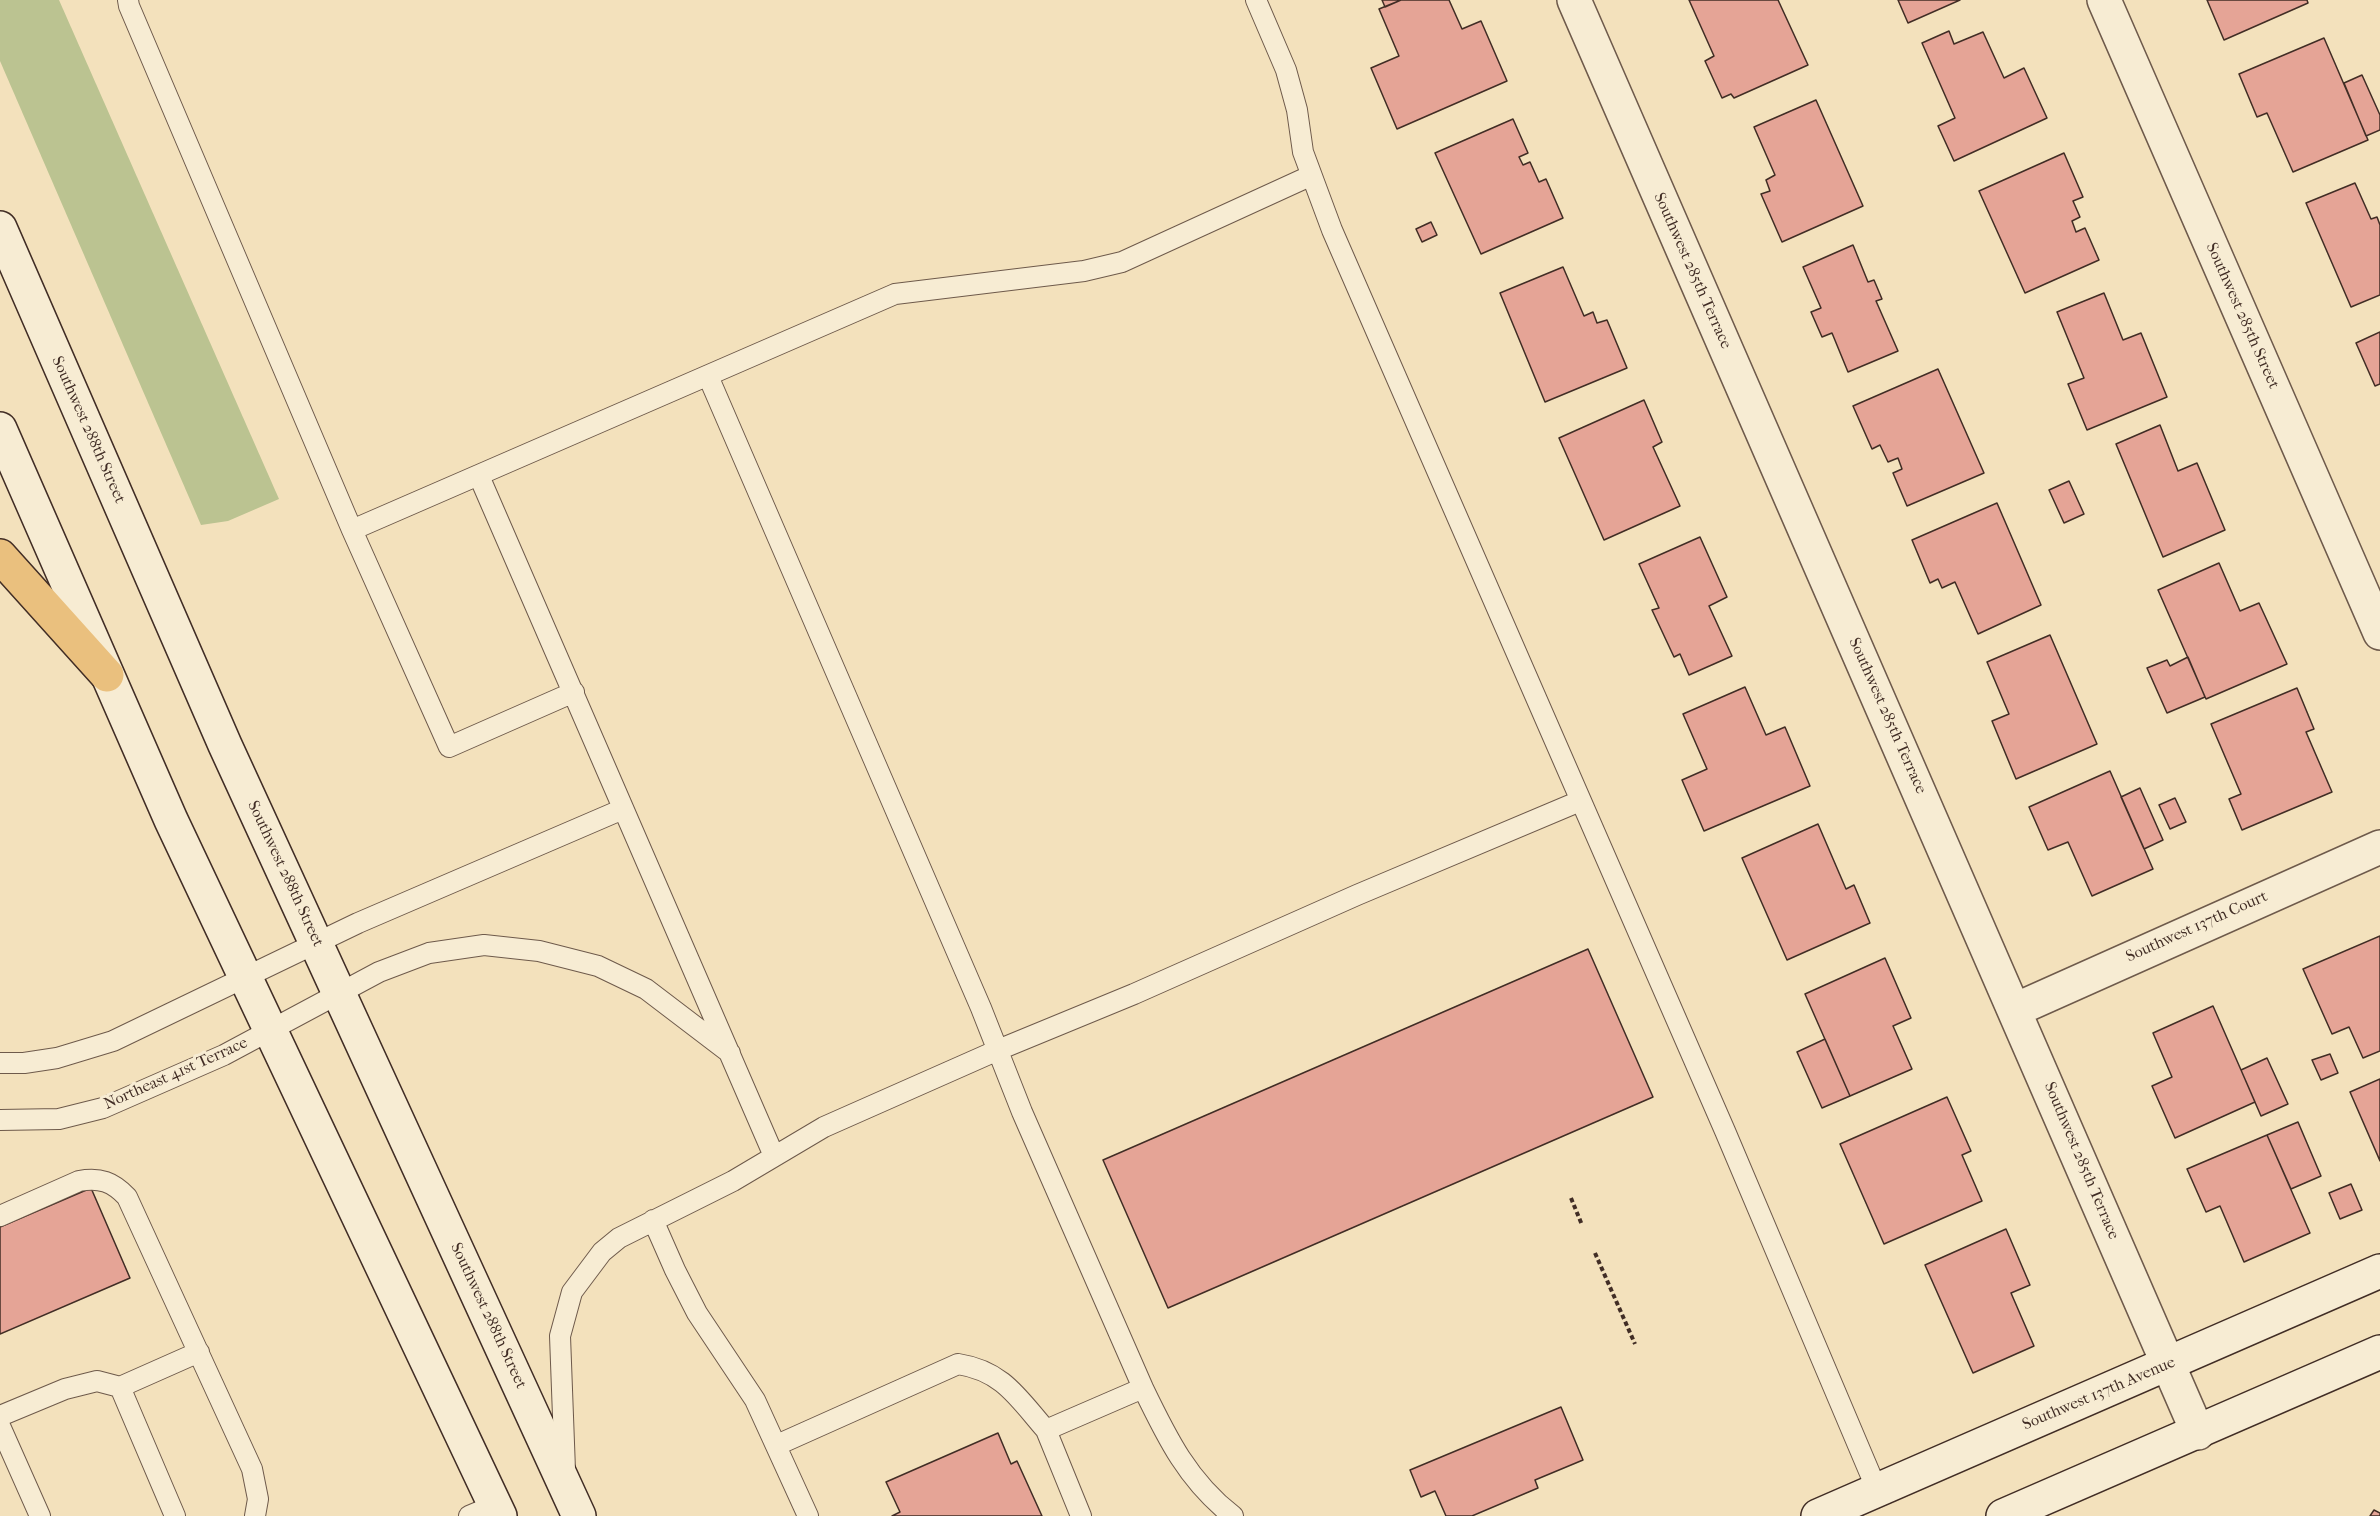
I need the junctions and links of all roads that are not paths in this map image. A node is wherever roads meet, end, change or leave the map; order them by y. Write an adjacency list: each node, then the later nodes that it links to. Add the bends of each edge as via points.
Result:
1 (128, 0): 10 (lane)
2 (1256, 0): 5 (lane, via 1286,70)
3 (1574, 0): 21 (main road, Southwest 285th Terrace)
4 (2104, 0): 12 (main road, Southwest 285th Street)
5 (1310, 176): 7 (lane, via 1122,262 1084,271 895,294); 15 (lane)
6 (0, 228): 18 (main road, Southwest 288th Street, via 225,745)
7 (708, 376): 9 (lane); 23 (lane)
8 (0, 429): 13 (main road)
9 (479, 476): 10 (lane); 14 (lane)
10 (352, 530): 14 (lane, via 449,747)
11 (0, 556): 13 (highway)
12 (2380, 633)
13 (107, 675): 19 (main road)
14 (574, 692): 16 (lane)
15 (1580, 801): 23 (lane); 42 (lane)
16 (623, 808): 18 (lane); 24 (lane)
17 (2380, 846): 21 (main road, Southwest 137th Court)
18 (317, 943): 19 (lane); 20 (main road, Southwest 288th Street)
19 (246, 976): 22 (main road); 25 (lane, via 85,1052)
20 (340, 992): 22 (lane, Northeast 41st Terrace); 24 (lane, Northeast 41st Terrace, via 429,953 484,945 539,951 598,966 646,989); 41 (main road, Southwest 288th Street)
21 (2015, 1010): 33 (main road, Southwest 285th Terrace)
22 (270, 1030): 26 (lane, Northeast 41st Terrace, via 215,1059 93,1111 59,1119); 43 (main road)
23 (998, 1050): 27 (lane, via 824,1128); 35 (lane)
24 (730, 1053): 27 (lane)
25 (0, 1063)
26 (0, 1120)
27 (774, 1156): 29 (lane)
28 (0, 1216): 31 (lane, via 79,1181 103,1180 117,1186 135,1212)
29 (653, 1220): 40 (lane, via 685,1290 755,1400); 41 (lane, via 602,1252 572,1292 565,1312 560,1336)
30 (2380, 1270): 33 (main road, Southwest 137th Avenue)
31 (199, 1352): 34 (lane); 46 (lane, via 252,1468 258,1499)
32 (2380, 1352): 39 (main road)
33 (2169, 1363): 39 (main road, Southwest 285th Terrace); 42 (main road, Southwest 137th Avenue)
34 (120, 1387): 36 (lane, via 98,1381 65,1389); 45 (lane)
35 (1143, 1388): 38 (lane); 50 (lane, via 1186,1469)
36 (0, 1416)
37 (0, 1426): 44 (lane)
38 (1046, 1430): 40 (lane, via 1002,1380 979,1367 958,1364); 49 (lane)
39 (2198, 1433): 52 (main road)
40 (777, 1445): 48 (lane)
41 (566, 1486): 47 (main road, Southwest 288th Street)
42 (1877, 1490): 51 (main road, Southwest 137th Avenue)
43 (488, 1512)
44 (40, 1516)
45 (175, 1516)
46 (255, 1516)
47 (579, 1516)
48 (808, 1516)
49 (1081, 1516)
50 (1233, 1516)
51 (1818, 1516)
52 (2003, 1516)

